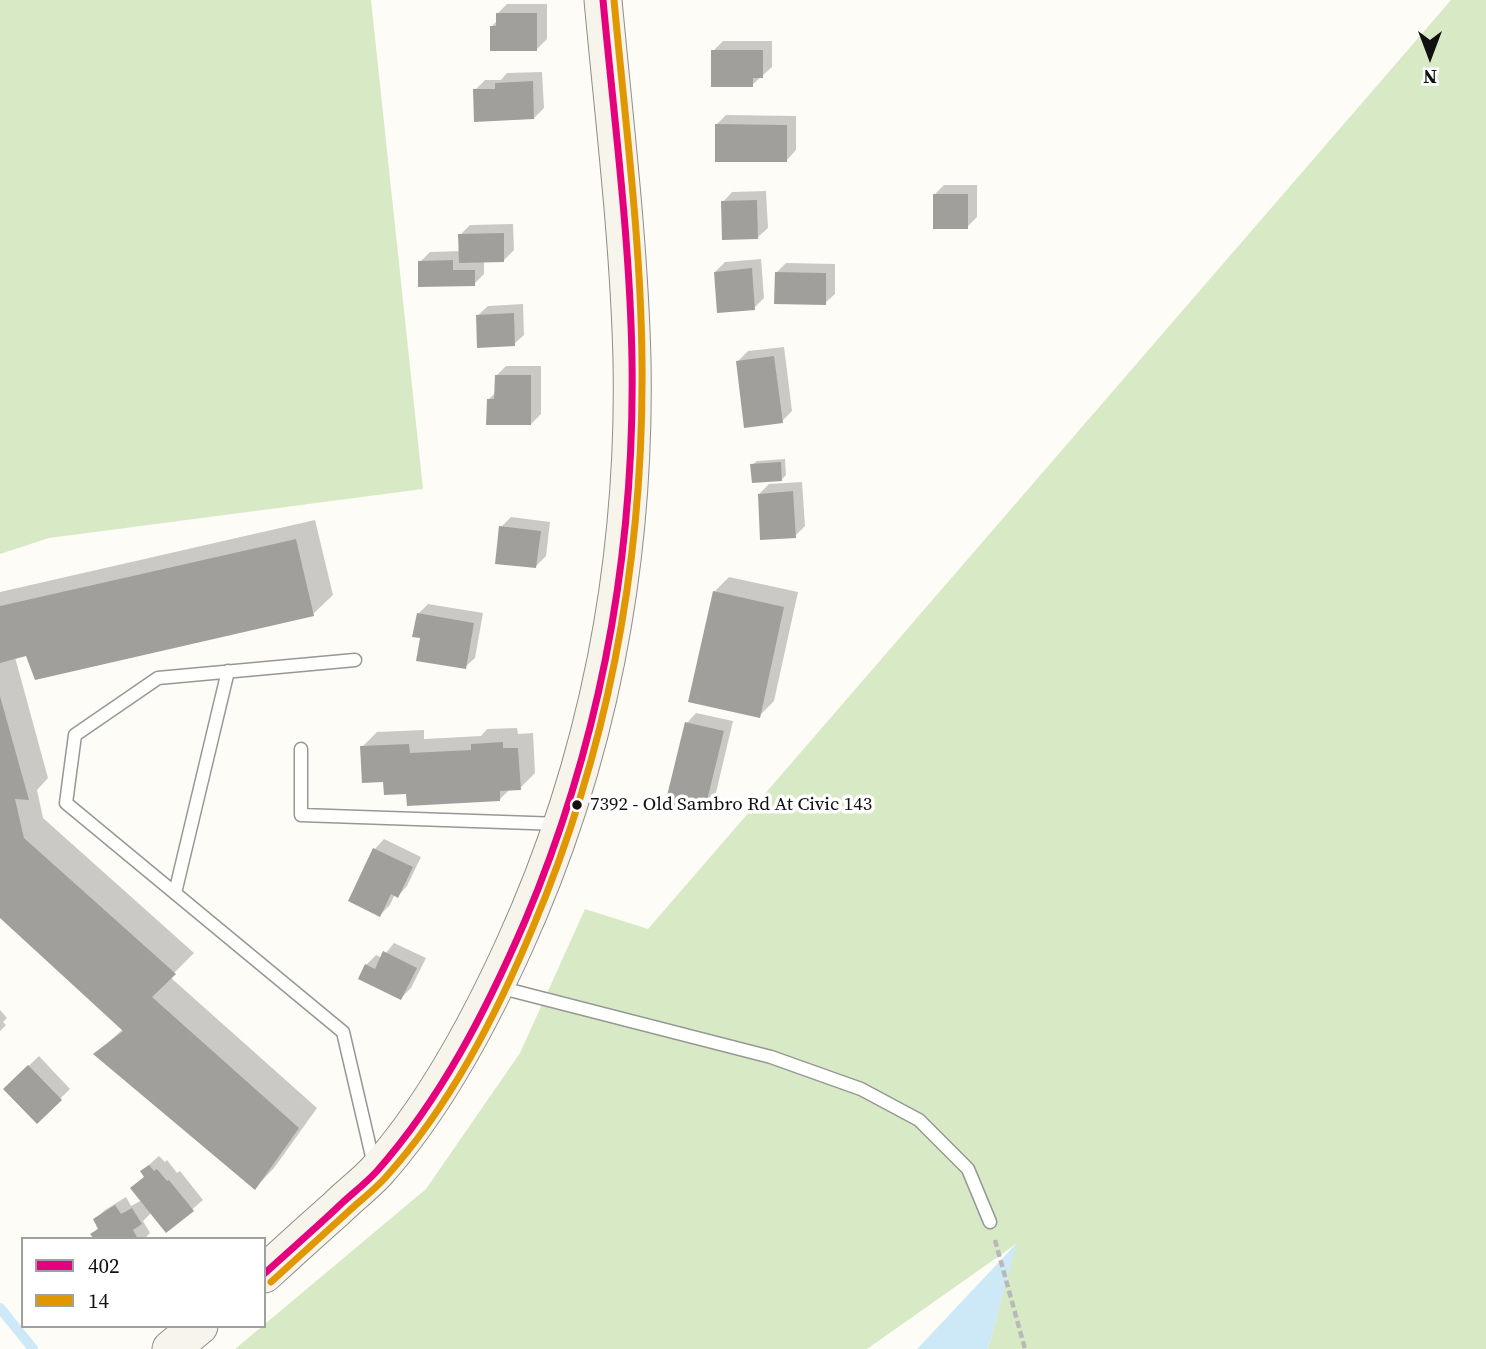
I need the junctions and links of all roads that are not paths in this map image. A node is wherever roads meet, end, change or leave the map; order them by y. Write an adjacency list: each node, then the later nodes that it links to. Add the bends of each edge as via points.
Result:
1 (603, 0): 5 (main road, via 625,240 632,357 631,453 618,597 607,661)
2 (355, 660): 3 (lane)
3 (228, 671): 6 (lane); 6 (lane, via 158,678 75,735 66,803)
4 (301, 749): 5 (lane, via 301,815)
5 (563, 824): 7 (main road)
6 (175, 893): 8 (lane, via 343,1032)
7 (495, 986): 8 (main road, via 441,1081); 9 (lane, via 771,1057 848,1084 919,1120 968,1169)
8 (376, 1172): 10 (main road)
9 (990, 1222)
10 (266, 1272)
11 (197, 1328): 12 (main road)
12 (171, 1349)

